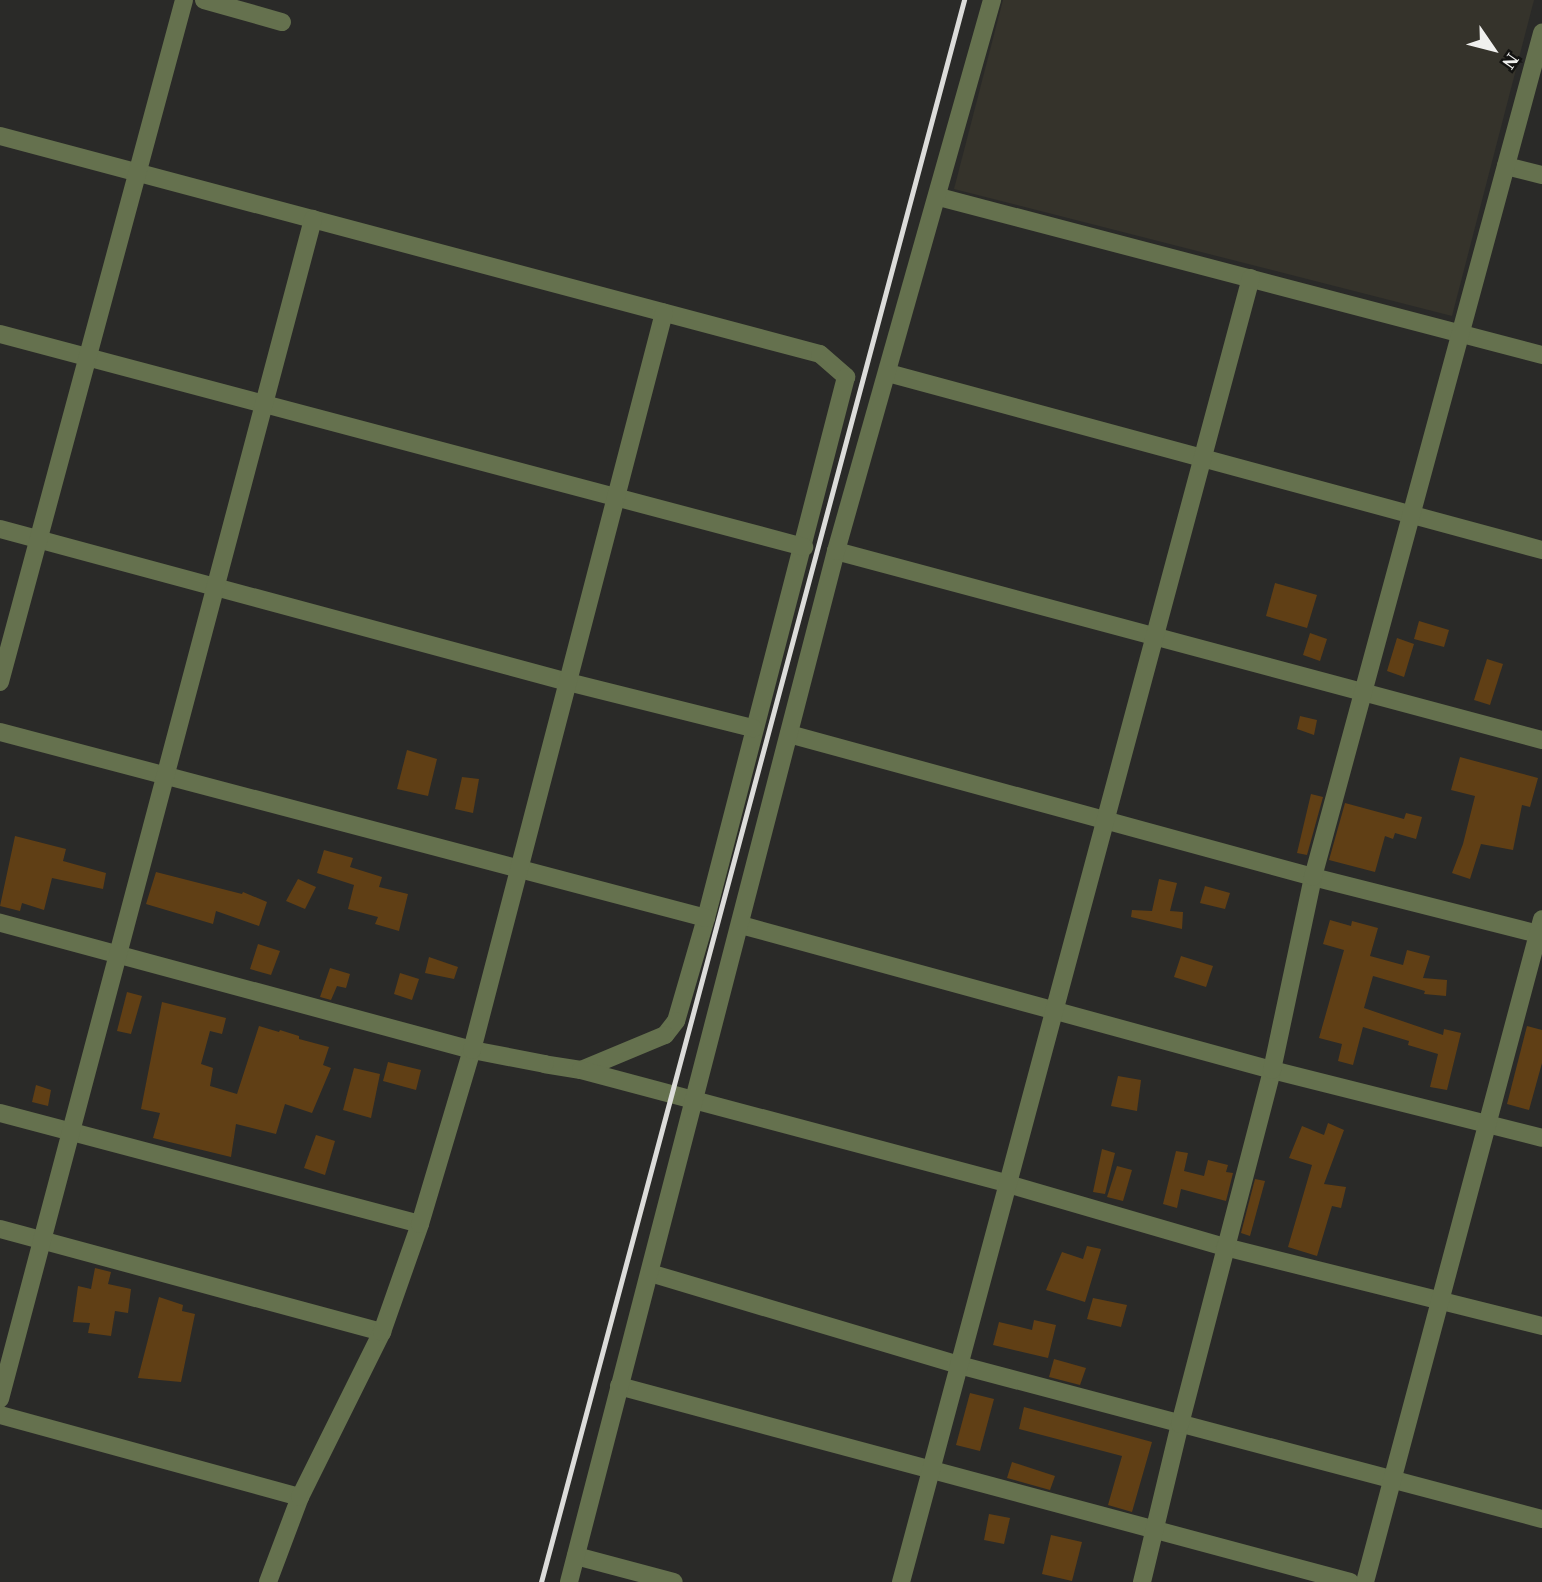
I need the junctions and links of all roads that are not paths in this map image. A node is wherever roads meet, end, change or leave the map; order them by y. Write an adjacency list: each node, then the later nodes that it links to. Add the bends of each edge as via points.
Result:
1 (184, 0): 8 (street)
2 (204, 0): 4 (street)
3 (992, 0): 10 (street)
4 (282, 22)
5 (1542, 33): 7 (street)
6 (0, 136): 8 (street)
7 (1506, 166): 9 (street); 15 (street)
8 (137, 173): 11 (street); 17 (street)
9 (1542, 175)
10 (939, 197): 12 (street); 18 (street)
11 (313, 219): 13 (street); 19 (street)
12 (1251, 278): 15 (street); 20 (street)
13 (664, 313): 21 (street); 25 (street, via 820,354 846,377)
14 (0, 334): 17 (street)
15 (1460, 335): 16 (street); 22 (street)
16 (1542, 355)
17 (87, 358): 19 (street); 24 (street)
18 (888, 373): 20 (street); 27 (street)
19 (264, 405): 21 (street); 28 (street)
20 (1203, 458): 22 (street); 29 (street)
21 (616, 498): 25 (street); 31 (street)
22 (1411, 516): 26 (street); 32 (street)
23 (0, 530): 24 (street)
24 (38, 540): 28 (street); 30 (street)
25 (804, 547): 33 (street)
26 (1542, 550)
27 (836, 551): 29 (street); 35 (street)
28 (215, 587): 31 (street); 37 (street)
29 (1155, 636): 32 (street); 38 (street)
30 (0, 682)
31 (568, 682): 33 (street); 39 (street)
32 (1362, 694): 36 (street); 40 (street)
33 (753, 728): 41 (street)
34 (0, 732): 37 (street)
35 (789, 734): 38 (street); 43 (street)
36 (1542, 740)
37 (165, 776): 39 (street); 45 (street)
38 (1106, 818): 40 (street); 46 (street)
39 (520, 868): 41 (street); 47 (street)
40 (1313, 877): 44 (street); 49 (street)
41 (706, 918): 48 (street, via 676,1021 665,1035)
42 (0, 923): 45 (street)
43 (741, 925): 46 (street); 50 (street)
44 (1541, 929): 52 (street)
45 (118, 955): 47 (street); 53 (street)
46 (1055, 1008): 49 (street); 55 (street)
47 (472, 1050): 48 (street); 56 (street)
48 (581, 1070): 50 (street)
49 (1272, 1070): 52 (street); 59 (street)
50 (695, 1101): 55 (street); 60 (street)
51 (0, 1113): 53 (street)
52 (1487, 1124): 54 (street); 61 (street)
53 (73, 1132): 56 (street); 58 (street)
54 (1542, 1138)
55 (1008, 1184): 59 (street); 64 (street)
56 (420, 1224): 63 (street)
57 (0, 1229): 58 (street)
58 (42, 1240): 63 (street); 66 (street)
59 (1226, 1247): 61 (street); 68 (street)
60 (650, 1273): 64 (street); 65 (street)
61 (1440, 1300): 62 (street); 70 (street)
62 (1542, 1326)
63 (382, 1332): 71 (street)
64 (959, 1365): 68 (street); 69 (street)
65 (619, 1387): 69 (street); 74 (street)
66 (0, 1399)
67 (0, 1415): 71 (street)
68 (1180, 1424): 70 (street); 73 (street)
69 (931, 1470): 73 (street); 78 (street)
70 (1392, 1480): 72 (street); 81 (street)
71 (300, 1497): 75 (street)
72 (1542, 1519)
73 (1156, 1531): 79 (street); 80 (street)
74 (576, 1556): 76 (street); 77 (street)
75 (268, 1582)
76 (569, 1582)
77 (674, 1582)
78 (901, 1582)
79 (1142, 1582)
80 (1350, 1582)
81 (1364, 1582)

